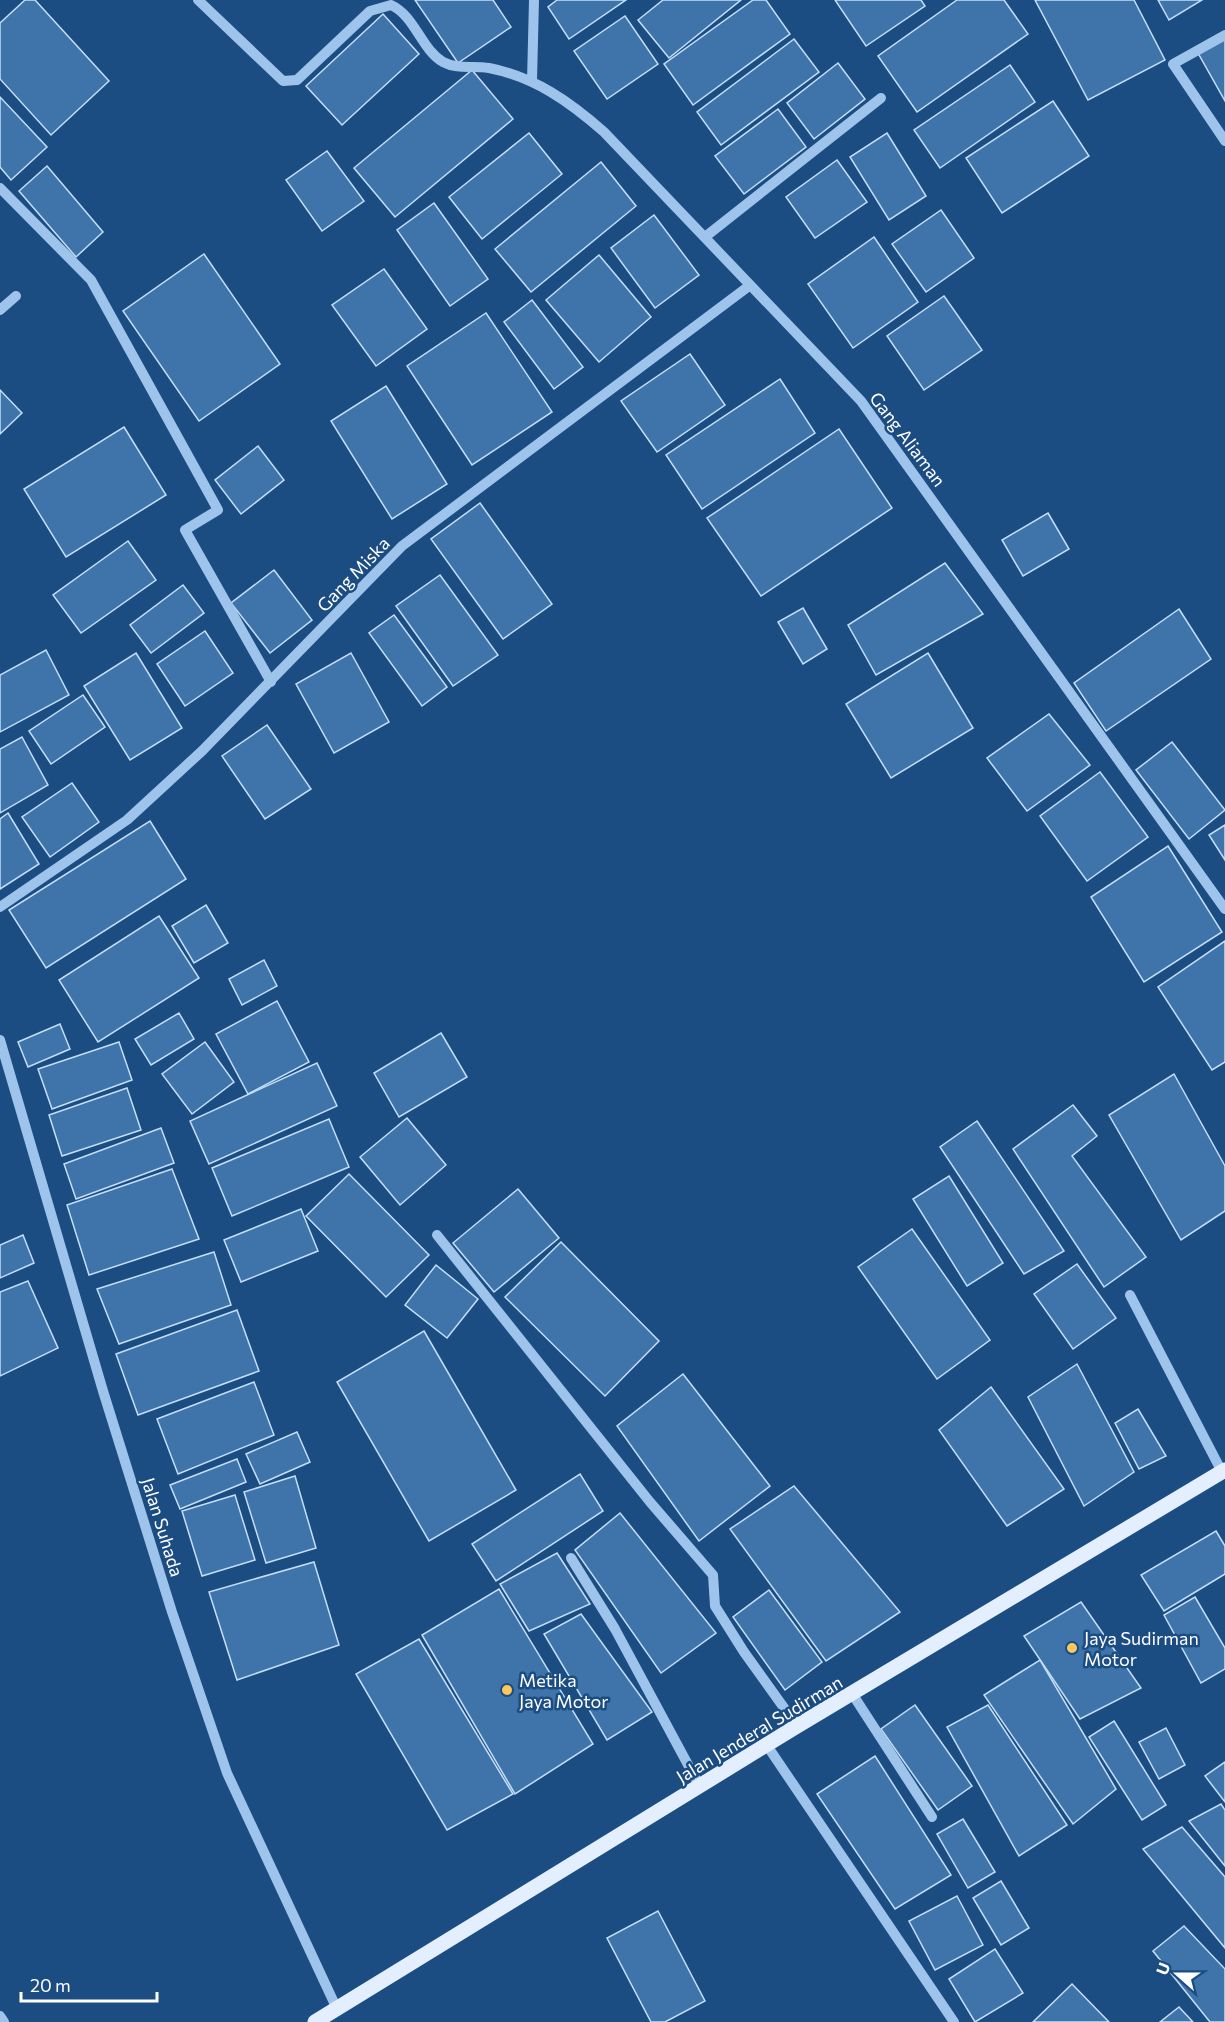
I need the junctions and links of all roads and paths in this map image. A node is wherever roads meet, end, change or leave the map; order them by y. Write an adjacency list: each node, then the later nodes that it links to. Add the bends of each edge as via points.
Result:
1 (198, 0): 4 (street, Gang Aliaman, via 283,81 297,80 370,11 391,5 401,10 441,61 454,67 486,67)
2 (534, 0): 4 (street)
3 (1225, 34): 6 (street, via 1173,64)
4 (532, 81): 8 (street, Gang Aliaman, via 570,102 604,132)
5 (881, 99): 8 (street)
6 (1225, 141)
7 (0, 188): 12 (street, via 90,280 166,412 218,510 185,530)
8 (705, 237): 9 (street, Gang Aliaman)
9 (749, 286): 12 (street, Gang Miska, via 402,546); 14 (street, Gang Aliaman, via 861,401)
10 (16, 296): 11 (street)
11 (0, 310)
12 (271, 682): 13 (street, Gang Miska, via 127,820)
13 (0, 907)
14 (1225, 909)
15 (0, 1040): 25 (street, Jalan Suhada, via 103,1391 227,1773)
16 (437, 1235): 21 (street, via 713,1575 716,1606)
17 (1130, 1295): 18 (street)
18 (1224, 1471): 20 (main road, Jalan Jenderal Sudirman)
19 (571, 1558): 23 (street, via 615,1629)
20 (853, 1695): 21 (main road, Jalan Jenderal Sudirman); 24 (street)
21 (797, 1726): 22 (main road, Jalan Jenderal Sudirman)
22 (768, 1747): 23 (main road, Jalan Jenderal Sudirman); 29 (street)
23 (700, 1787): 25 (main road, Jalan Jenderal Sudirman)
24 (932, 1817)
25 (337, 2009): 28 (main road, Jalan Jenderal Sudirman)
26 (0, 2016): 27 (street)
27 (4, 2022)
28 (315, 2022)
29 (954, 2022)

